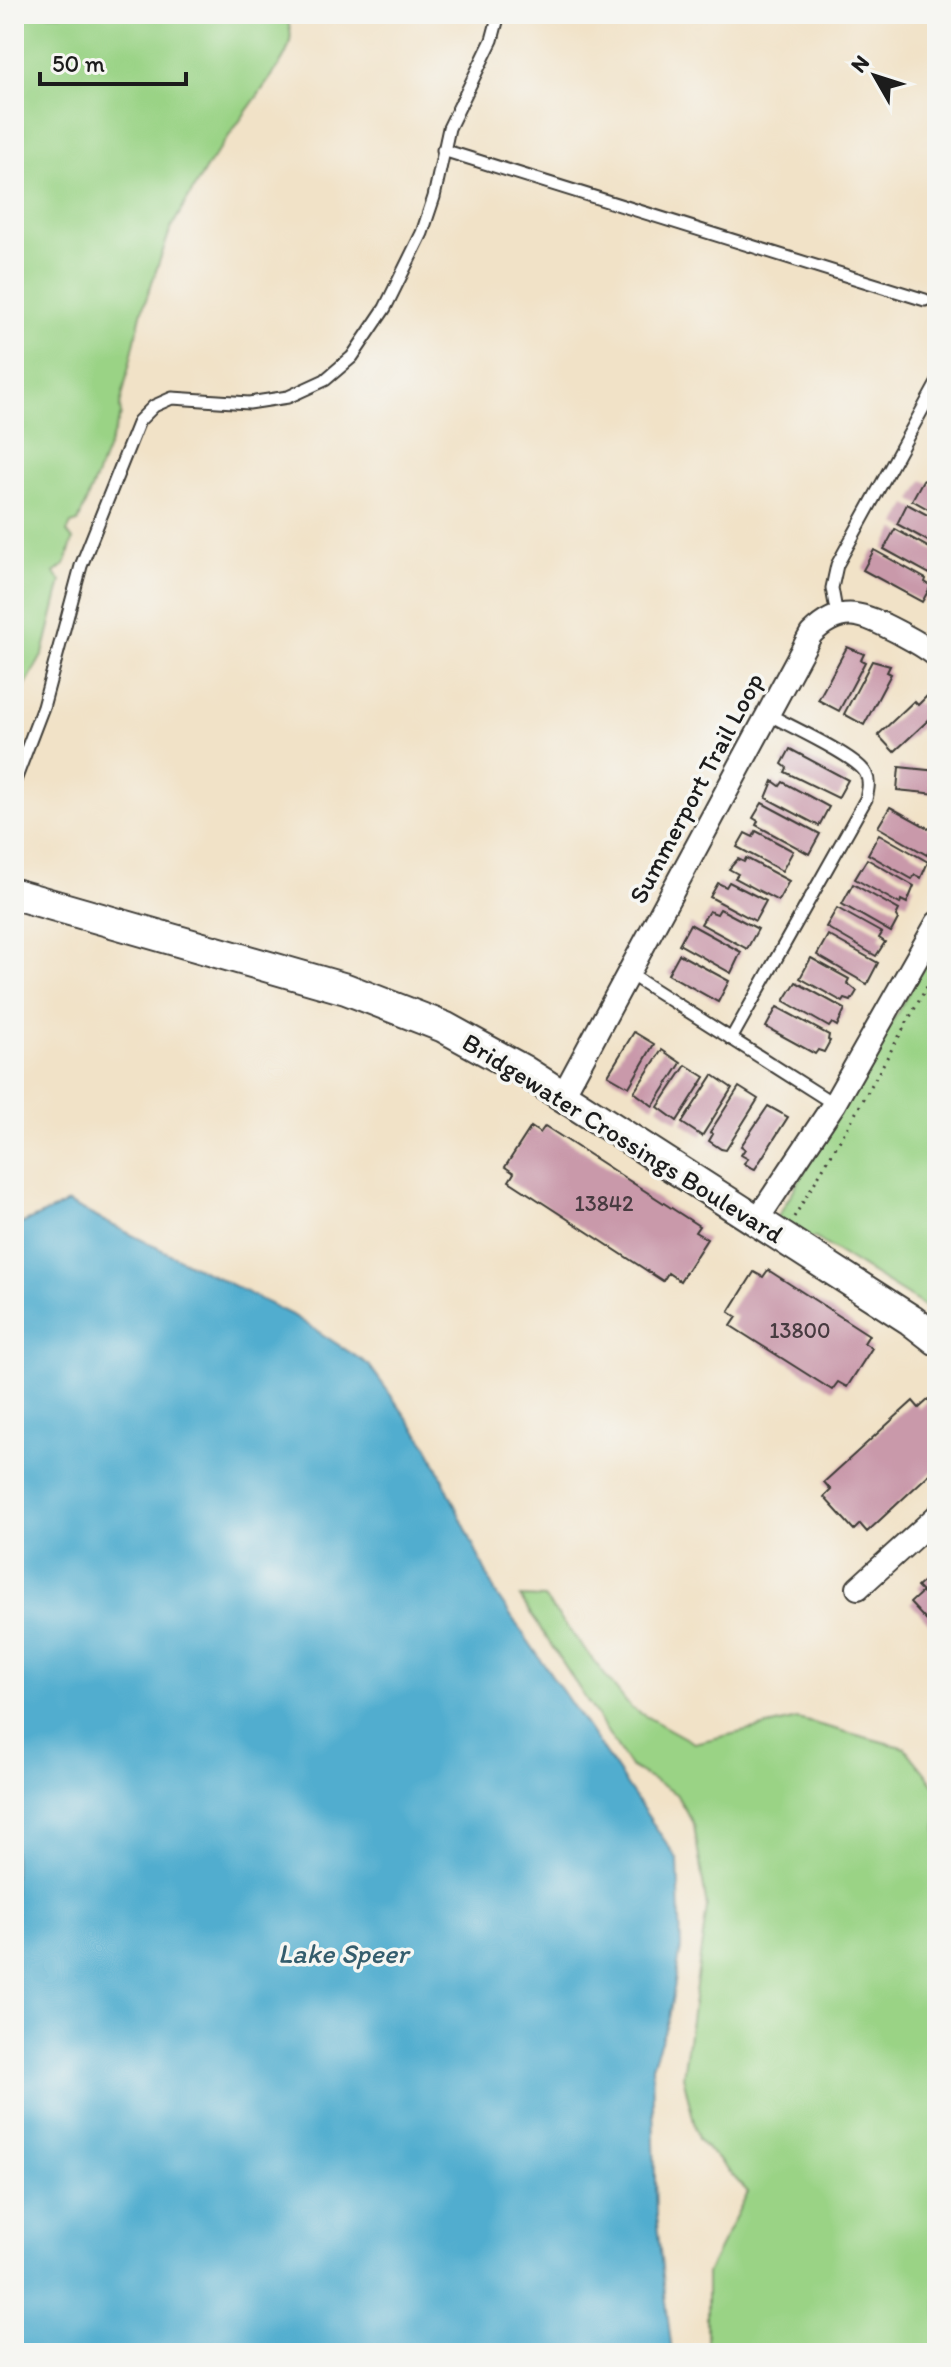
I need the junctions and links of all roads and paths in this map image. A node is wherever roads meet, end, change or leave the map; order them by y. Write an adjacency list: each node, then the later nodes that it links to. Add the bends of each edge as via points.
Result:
1 (499, 14): 2 (lane)
2 (443, 150): 3 (lane); 8 (lane, via 434,197 414,251 376,325 338,370 306,390 270,401 172,398 139,421 81,566 43,707)
3 (925, 300)
4 (937, 383): 5 (lane, via 837,565 832,588)
5 (837, 616): 6 (street, via 871,618); 7 (street, Summerport Trail Loop, via 811,634)
6 (934, 646)
7 (768, 714): 12 (street, Summerport Trail Loop); 13 (lane, via 854,761 869,786)
8 (14, 783)
9 (14, 894): 14 (street, Bridgewater Crossings Boulevard, via 401,1009 493,1052)
10 (937, 923): 15 (street)
11 (937, 969): 16 (path)
12 (628, 973): 13 (lane); 14 (street, Summerport Trail Loop)
13 (731, 1039): 15 (lane)
14 (563, 1095): 17 (street, Bridgewater Crossings Boulevard)
15 (834, 1104): 17 (street)
16 (794, 1217)
17 (757, 1220): 18 (street, Bridgewater Crossings Boulevard)
18 (937, 1340)
19 (937, 1516): 20 (street)
20 (858, 1588)

